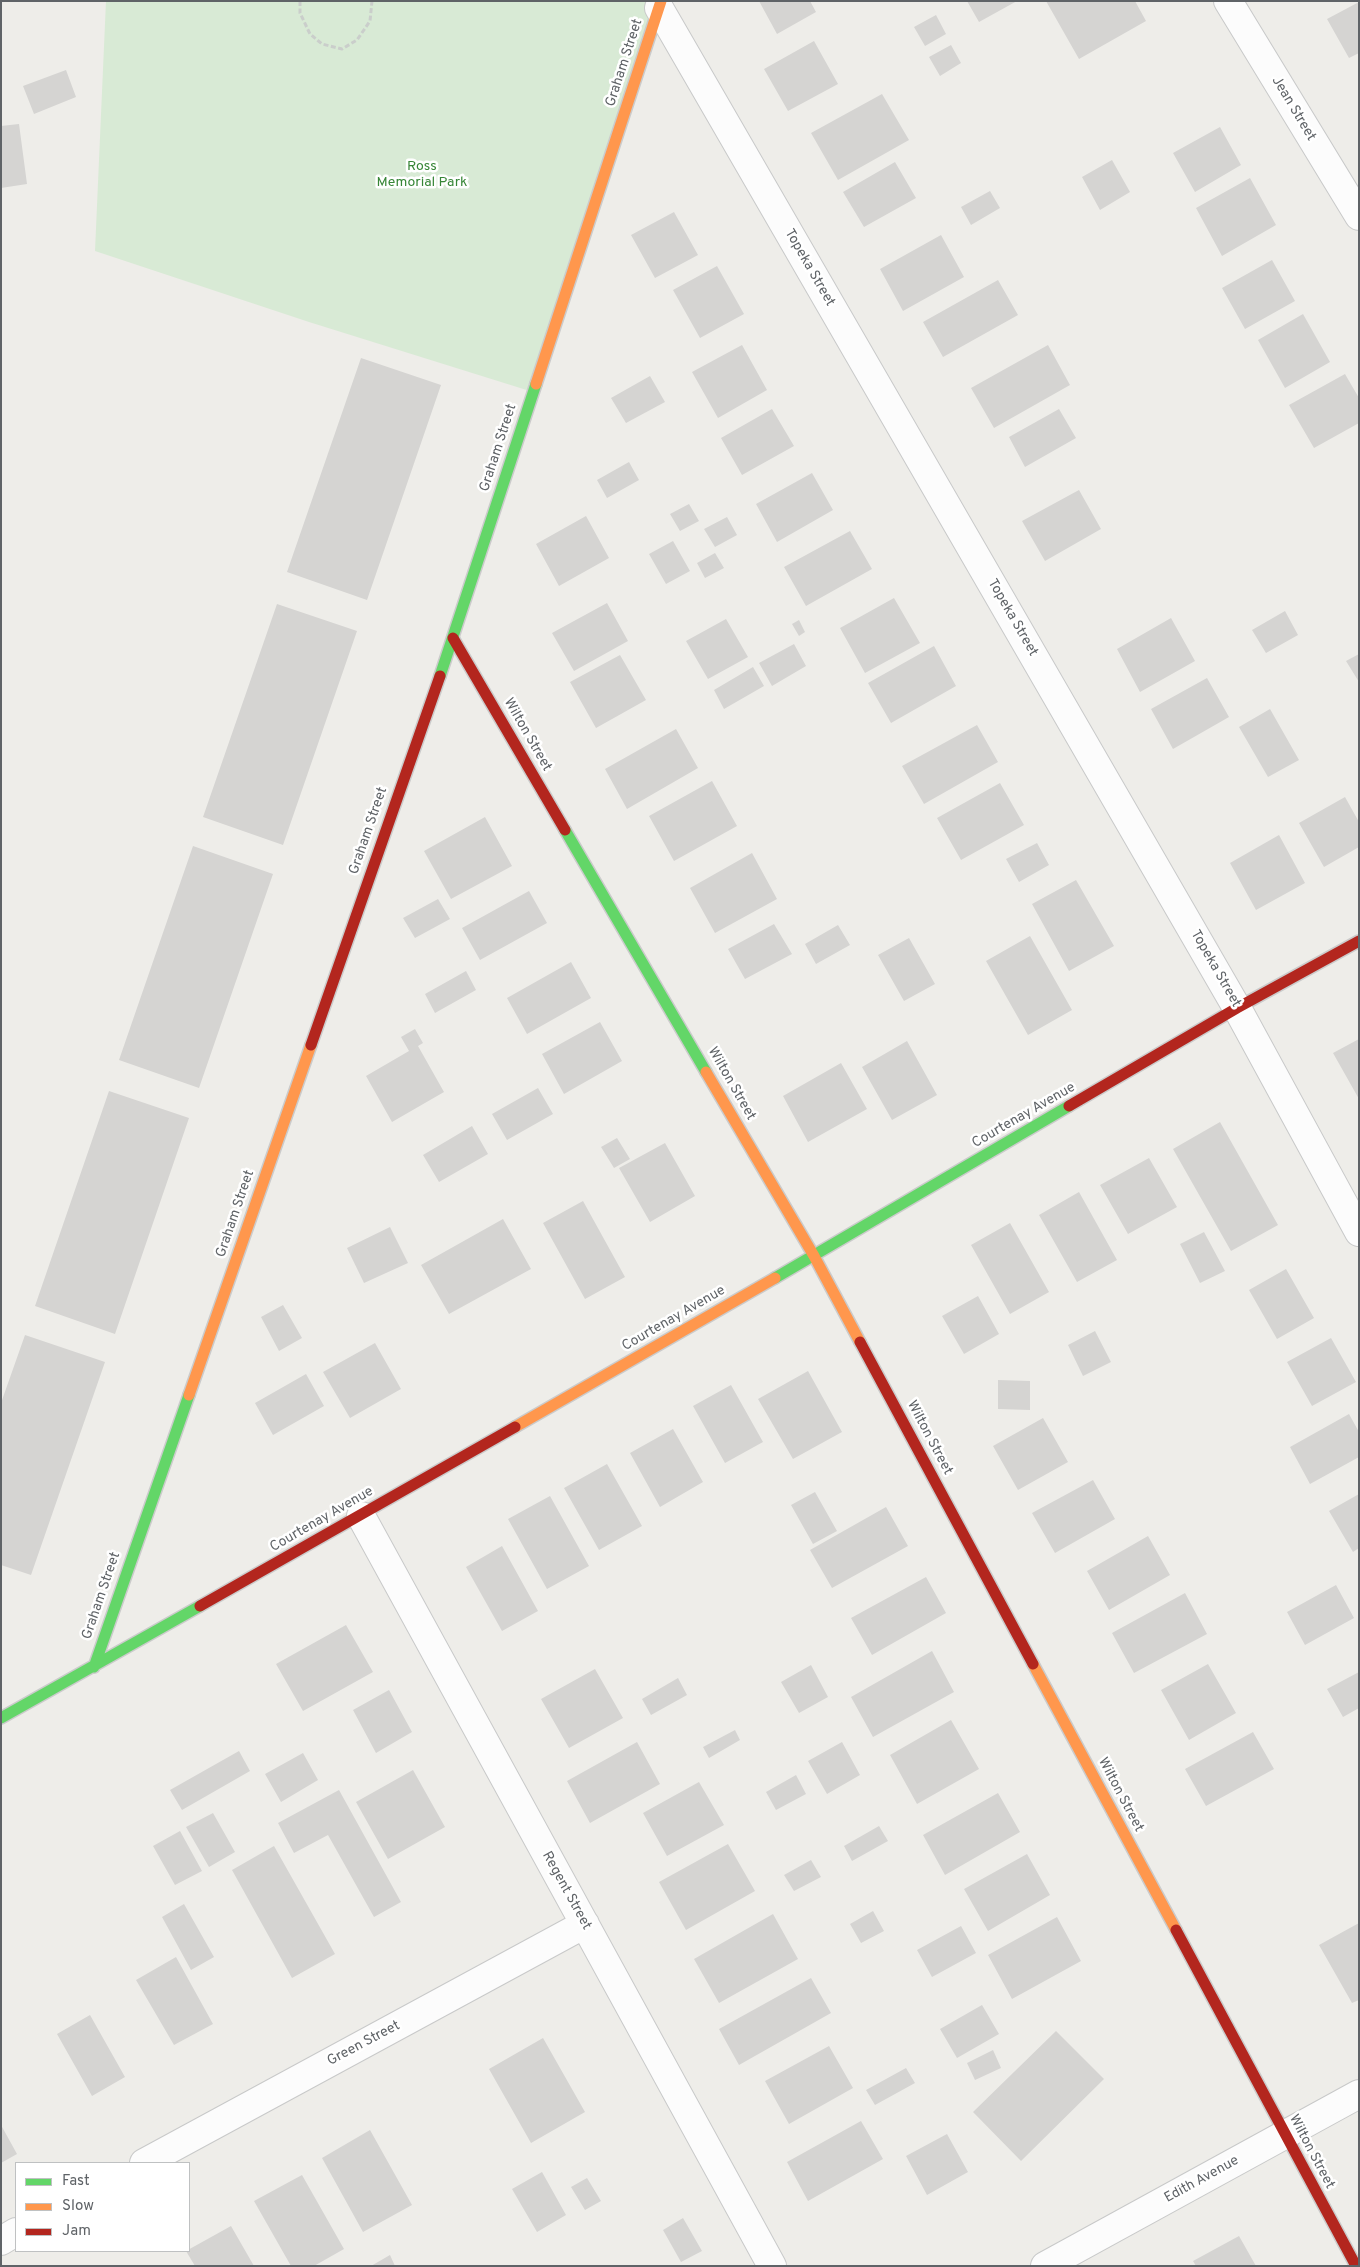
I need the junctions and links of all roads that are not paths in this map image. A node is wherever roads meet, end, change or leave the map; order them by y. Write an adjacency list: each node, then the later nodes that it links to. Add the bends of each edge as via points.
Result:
1 (1228, 1): 3 (street, Jean Street)
2 (660, 4): 4 (street, Graham Street); 6 (street, Topeka Street)
3 (1359, 216)
4 (453, 638): 8 (street, Wilton Street); 10 (street, Graham Street)
5 (1359, 942): 6 (street, Courtenay Avenue)
6 (1238, 1008): 7 (street, Topeka Street); 8 (street, Courtenay Avenue)
7 (1359, 1232)
8 (814, 1256): 9 (street, Courtenay Avenue); 14 (street, Wilton Street)
9 (360, 1516): 10 (street, Courtenay Avenue); 12 (street, Regent Street)
10 (94, 1667): 11 (street, Courtenay Avenue)
11 (1, 1718)
12 (585, 1924): 15 (street, Green Street); 18 (street, Regent Street)
13 (1359, 2094): 14 (street, Edith Avenue)
14 (1284, 2134): 19 (street, Edith Avenue); 20 (street, Wilton Street)
15 (146, 2162)
16 (15, 2233): 17 (street)
17 (1, 2241)
18 (772, 2266)
19 (1045, 2266)
20 (1356, 2266)

